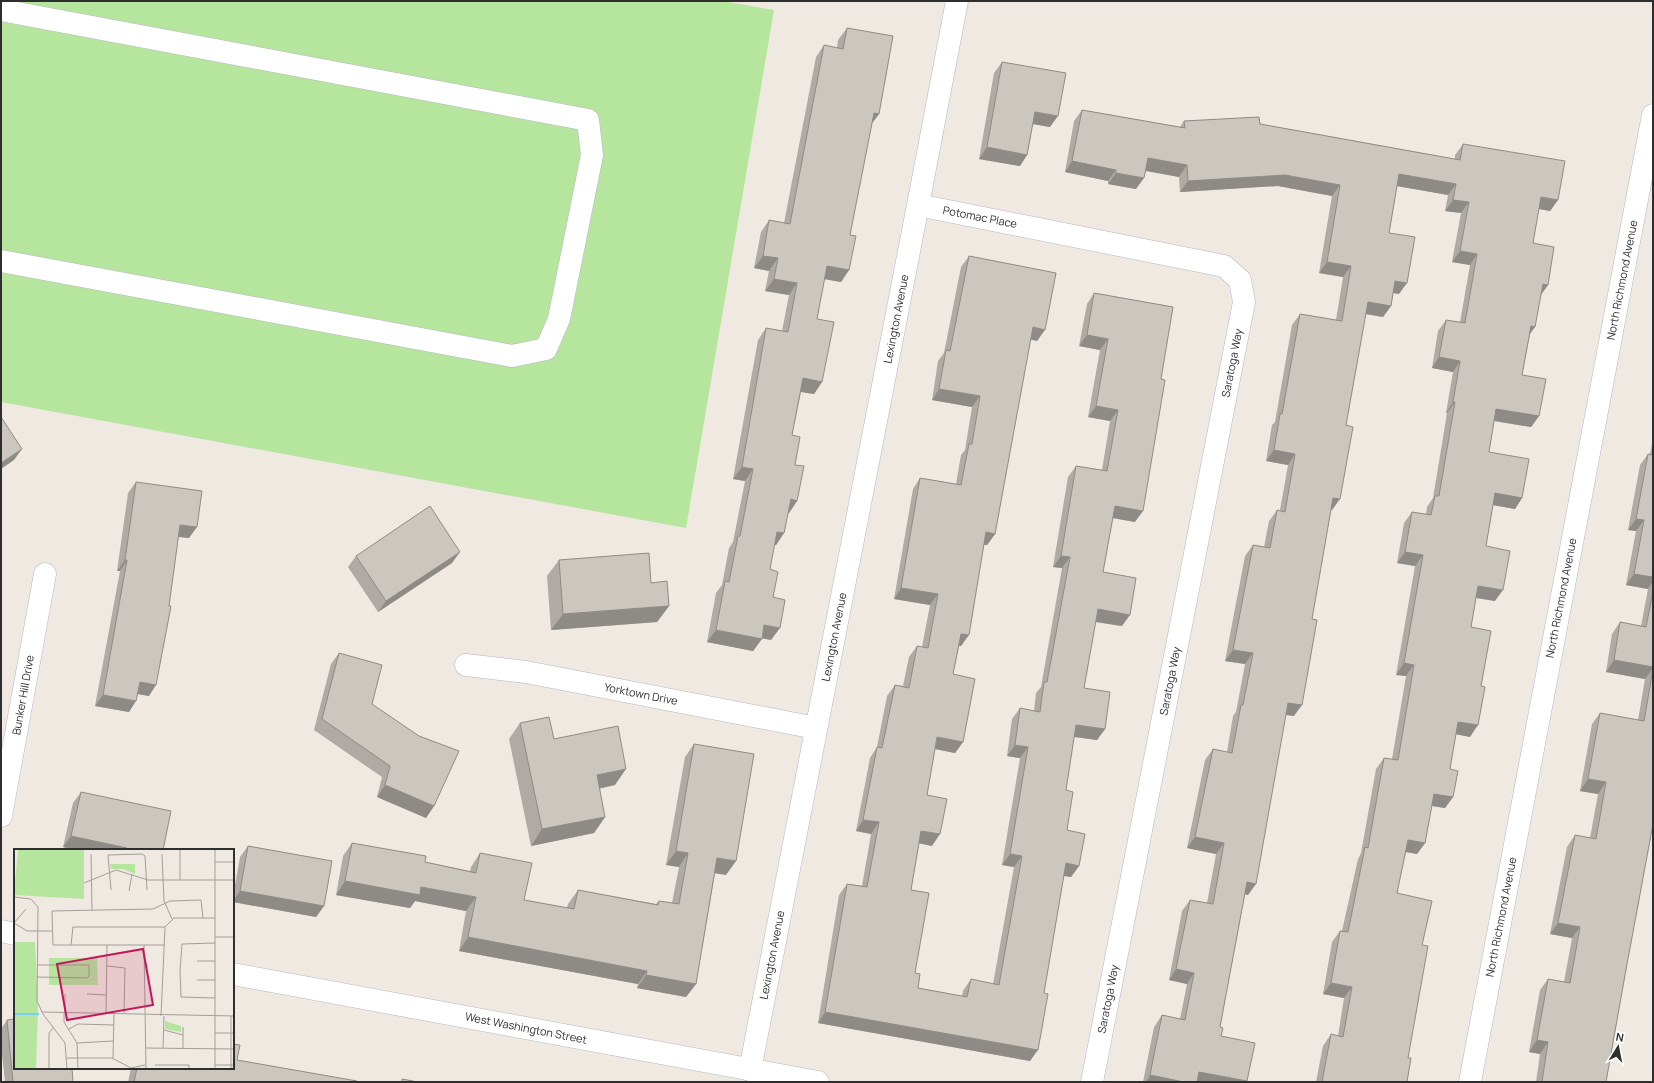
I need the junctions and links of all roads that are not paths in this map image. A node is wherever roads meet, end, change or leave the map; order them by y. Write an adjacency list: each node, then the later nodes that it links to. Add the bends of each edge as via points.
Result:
1 (956, 1): 4 (street)
2 (1, 10): 5 (street, via 588,120 592,155 559,319 546,349 512,356)
3 (1653, 115): 17 (street, North Richmond Avenue)
4 (918, 205): 6 (street, Potomac Place, via 1224,266); 9 (street, Lexington Avenue)
5 (1, 261)
6 (1240, 280): 16 (street, Saratoga Way, via 1244,302)
7 (46, 574): 10 (street, Bunker Hill Drive)
8 (466, 665): 9 (street, Yorktown Drive, via 526,672)
9 (816, 728): 14 (street, Lexington Avenue)
10 (1, 816)
11 (1, 931): 12 (street)
12 (14, 934)
13 (234, 974): 14 (street, West Washington Street)
14 (750, 1070): 15 (street, West Washington Street)
15 (818, 1082)
16 (1092, 1082)
17 (1470, 1082)

